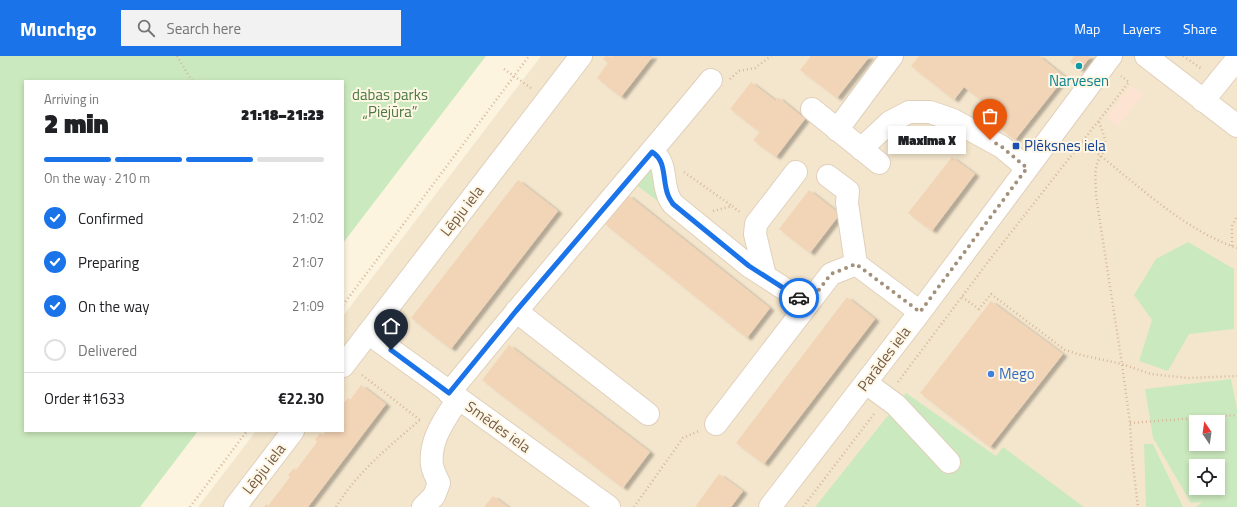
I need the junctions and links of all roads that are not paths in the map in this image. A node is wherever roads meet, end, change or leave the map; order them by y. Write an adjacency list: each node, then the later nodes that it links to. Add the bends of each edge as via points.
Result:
1 (581, 56): 22 (street, Lēpju iela)
2 (892, 56): 10 (street)
3 (1111, 56): 14 (street, Parādes iela)
4 (1146, 56): 7 (street)
5 (1237, 59): 7 (street)
6 (711, 80): 12 (street)
7 (1203, 101): 9 (street)
8 (812, 109): 10 (street)
9 (1237, 126)
10 (837, 130): 11 (street)
11 (861, 148): 13 (street); 14 (street, via 890,122 910,112 930,112 953,120 1002,147)
12 (657, 157): 18 (street, via 668,196 673,204); 20 (street)
13 (879, 163)
14 (1027, 168): 21 (street, Parādes iela)
15 (796, 172): 18 (street, via 756,224 755,234)
16 (828, 176): 17 (street, via 848,191 847,203)
17 (856, 264): 19 (street, via 831,274); 21 (street)
18 (765, 276): 19 (street)
19 (808, 304): 27 (street)
20 (516, 311): 25 (street); 26 (street)
21 (920, 312): 24 (street, Parādes iela)
22 (368, 333): 23 (street, Lēpju iela); 25 (street, Smēdes iela)
23 (344, 365)
24 (866, 382): 29 (street, via 896,405); 33 (street, Parādes iela)
25 (454, 396): 31 (street, via 432,448 432,466 439,483 434,496); 32 (street, Smēdes iela)
26 (648, 414)
27 (716, 424)
28 (292, 432): 30 (street, Lēpju iela)
29 (949, 462)
30 (235, 507)
31 (423, 507)
32 (609, 507)
33 (770, 507)

